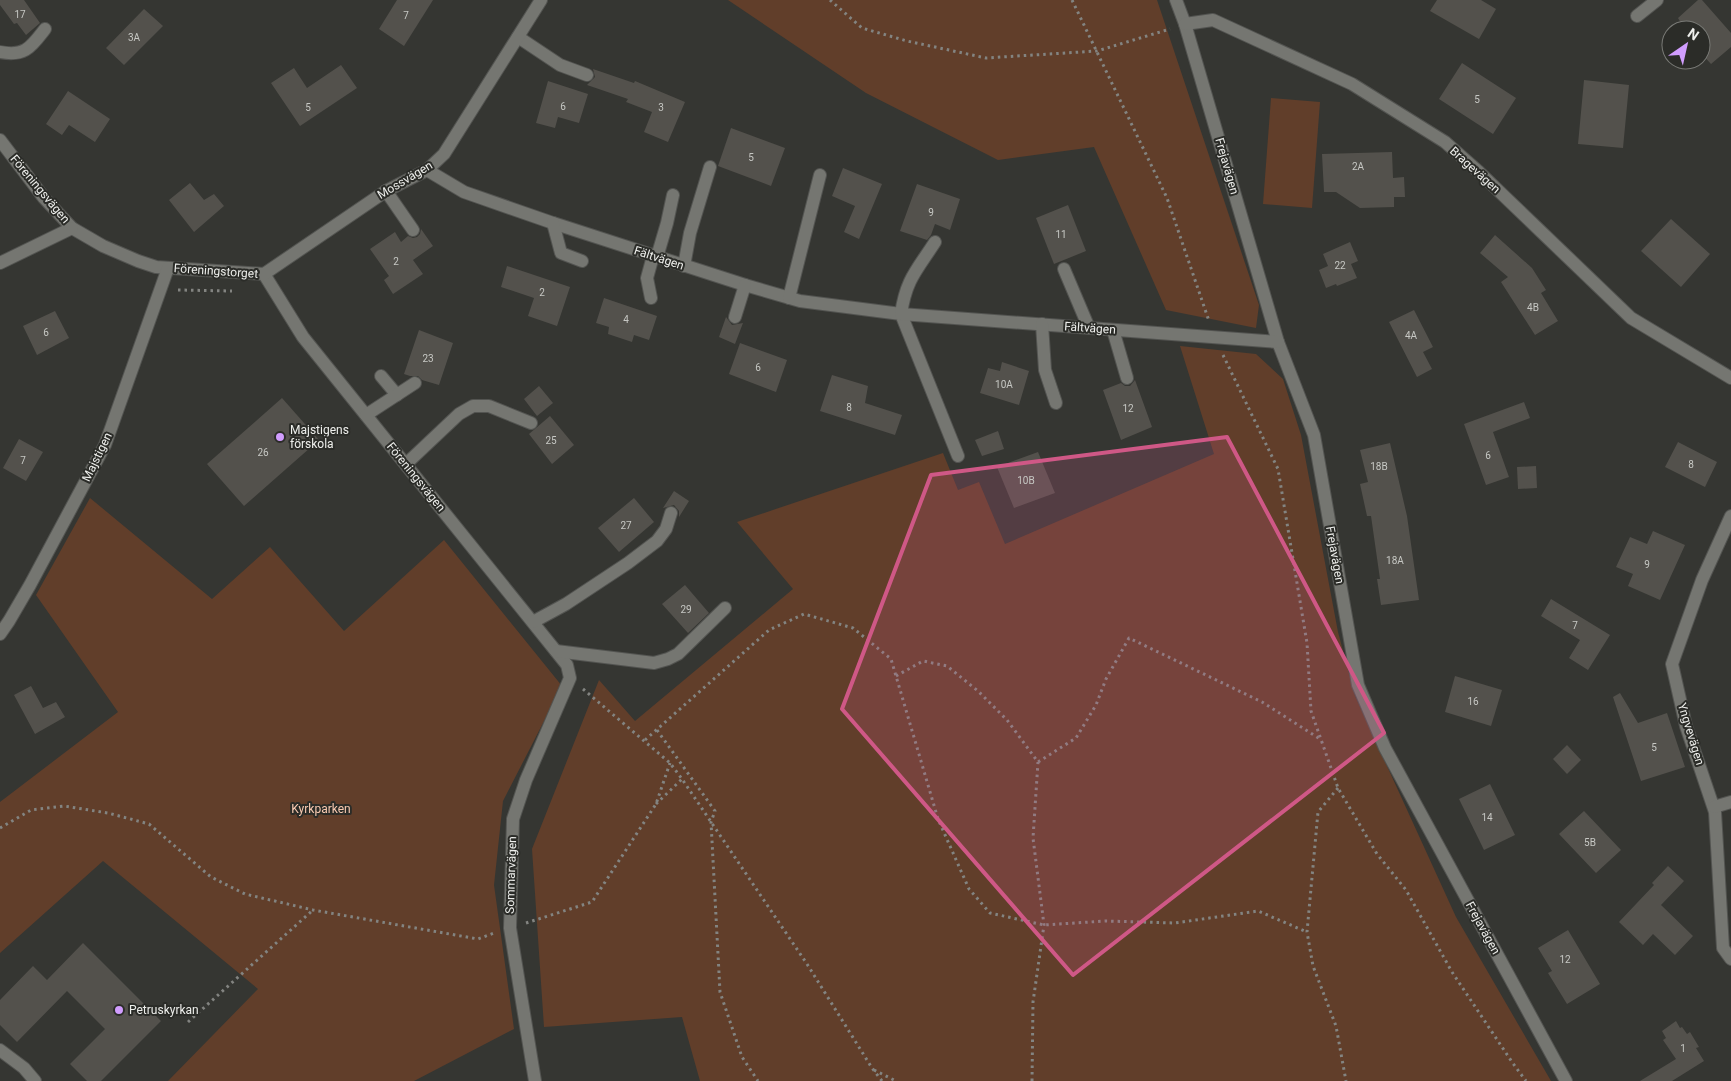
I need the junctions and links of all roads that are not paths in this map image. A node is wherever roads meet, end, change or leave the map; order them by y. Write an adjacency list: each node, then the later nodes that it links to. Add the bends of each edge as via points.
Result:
1 (541, 0): 7 (street, Mossvägen)
2 (1176, 0): 5 (street, Frejavägen)
3 (1657, 0): 4 (street)
4 (1637, 16)
5 (1185, 24): 35 (street, Frejavägen); 38 (street, Bragevägen, via 1213,20 1352,84 1445,142 1631,318)
6 (45, 29): 8 (street, via 30,48 20,53)
7 (518, 37): 9 (street, via 560,65); 12 (street, Mossvägen, via 444,154)
8 (0, 52)
9 (587, 75)
10 (0, 140): 17 (street, Föreningsvägen, via 44,198)
11 (710, 167): 23 (street, via 690,233)
12 (427, 170): 14 (street, Mossvägen); 16 (street, Fältvägen, via 464,192)
13 (820, 175): 29 (street)
14 (386, 191): 18 (street); 26 (street, Mossvägen)
15 (673, 195): 20 (street)
16 (553, 223): 20 (street, Fältvägen); 21 (street, via 561,253)
17 (72, 228): 22 (street); 24 (street, Föreningsvägen, via 138,261)
18 (413, 230)
19 (934, 242): 30 (street, via 907,284)
20 (655, 257): 23 (street, Fältvägen); 28 (street, via 647,278)
21 (582, 261)
22 (0, 263)
23 (684, 266): 27 (street, Fältvägen)
24 (168, 268): 26 (street, Föreningstorget); 50 (street, Majstigen, via 106,445)
25 (1064, 269): 33 (street)
26 (264, 274): 42 (street, Föreningsvägen, via 303,337)
27 (745, 285): 29 (street, Fältvägen); 31 (street)
28 (651, 298)
29 (789, 298): 30 (street, Fältvägen)
30 (901, 314): 32 (street, Fältvägen); 44 (street)
31 (735, 317)
32 (1042, 324): 33 (street, Fältvägen); 41 (street, via 1045,370)
33 (1089, 328): 34 (street, Fältvägen)
34 (1113, 330): 35 (street, Fältvägen); 37 (street)
35 (1278, 342): 59 (street, Frejavägen, via 1314,435 1358,684 1385,748)
36 (381, 376): 40 (street)
37 (1128, 378)
38 (1731, 378)
39 (415, 383): 40 (street)
40 (397, 395): 42 (street)
41 (1056, 403)
42 (366, 415): 45 (street, Föreningsvägen)
43 (531, 423): 45 (street, via 490,406 473,406 459,414)
44 (958, 456)
45 (406, 464): 49 (street, Föreningsvägen)
46 (671, 513): 49 (street, via 666,529 657,541 566,604)
47 (1731, 516): 54 (street, Yngvevägen, via 1702,580 1672,664 1686,726)
48 (724, 608): 51 (street, via 678,654 654,663)
49 (533, 622): 51 (street, Föreningsvägen)
50 (0, 634)
51 (556, 651): 52 (street, Föreningsvägen, via 567,665)
52 (570, 678): 58 (street, Sommarvägen, via 526,780 513,819 510,928)
53 (1731, 802): 54 (street)
54 (1714, 807): 55 (street, Yngvevägen, via 1723,948)
55 (1731, 959)
56 (0, 1050): 57 (street)
57 (35, 1081)
58 (535, 1081)
59 (1566, 1081)

